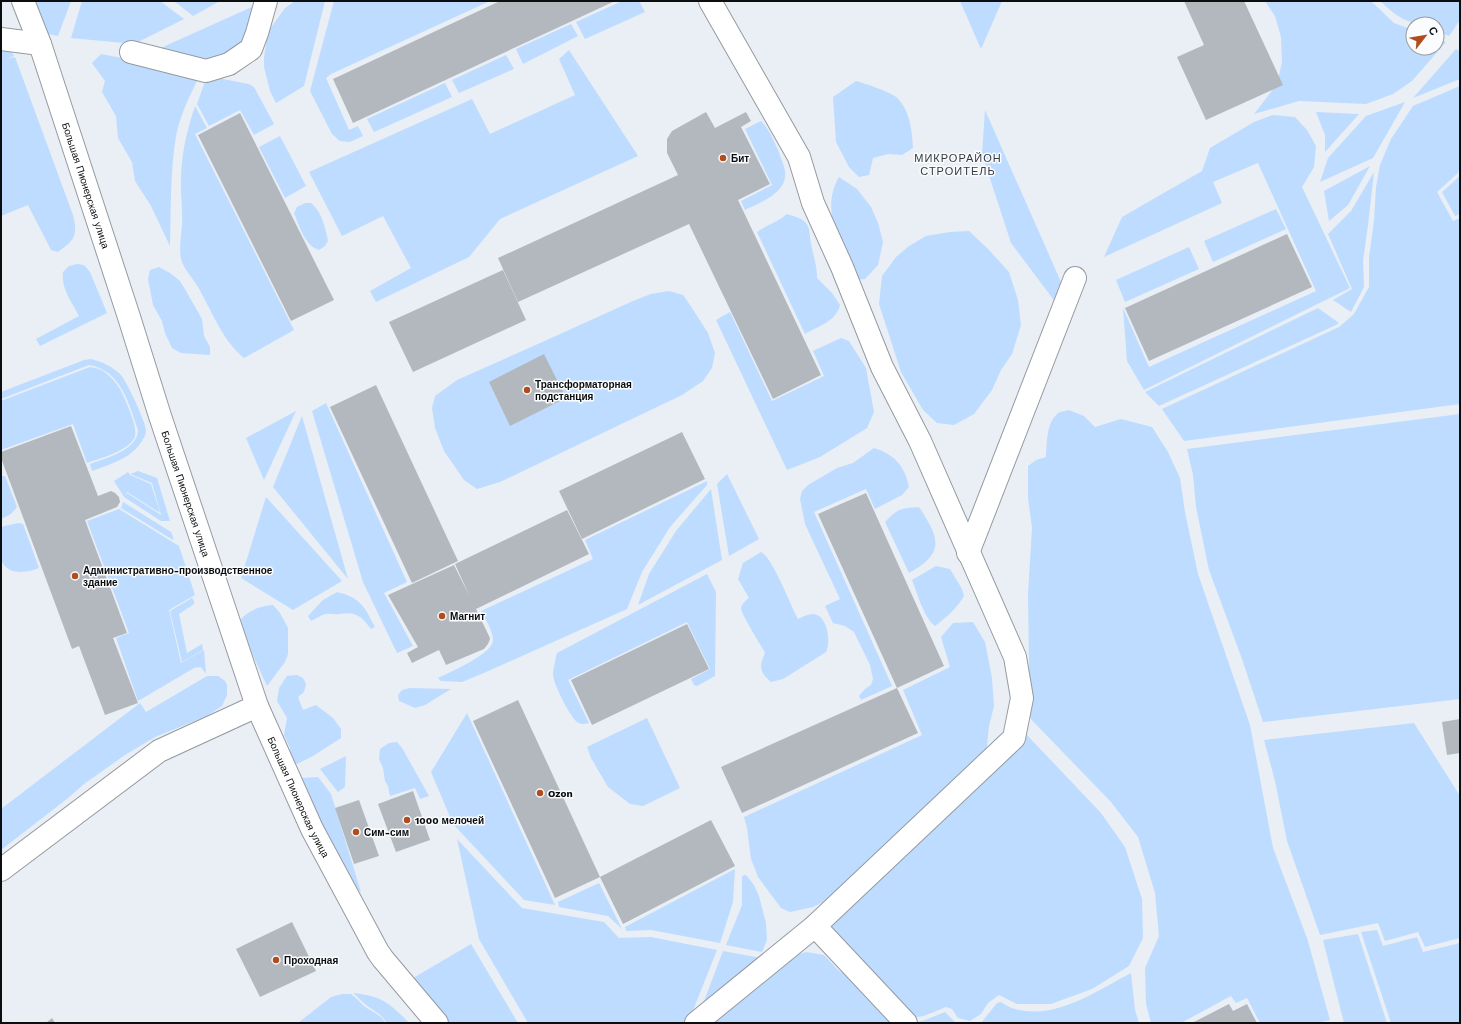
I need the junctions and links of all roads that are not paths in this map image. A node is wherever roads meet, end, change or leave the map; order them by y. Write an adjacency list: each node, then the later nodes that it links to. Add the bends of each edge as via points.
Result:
1 (23, 1): 5 (street, Большая Пионерская улица)
2 (266, 1): 6 (street, via 251,49 229,64 206,71)
3 (710, 1): 8 (street, via 799,157 813,203 842,266 882,367 920,442)
4 (1, 39): 5 (street)
5 (40, 44): 9 (street, Большая Пионерская улица)
6 (131, 52)
7 (1075, 278): 8 (street)
8 (968, 553): 11 (street, via 1015,657 1022,698 1014,738)
9 (257, 706): 10 (street, via 159,751); 12 (street, Большая Пионерская улица, via 312,829 378,952)
10 (1, 870)
11 (815, 926): 13 (street); 14 (street)
12 (437, 1023)
13 (696, 1023)
14 (906, 1023)

